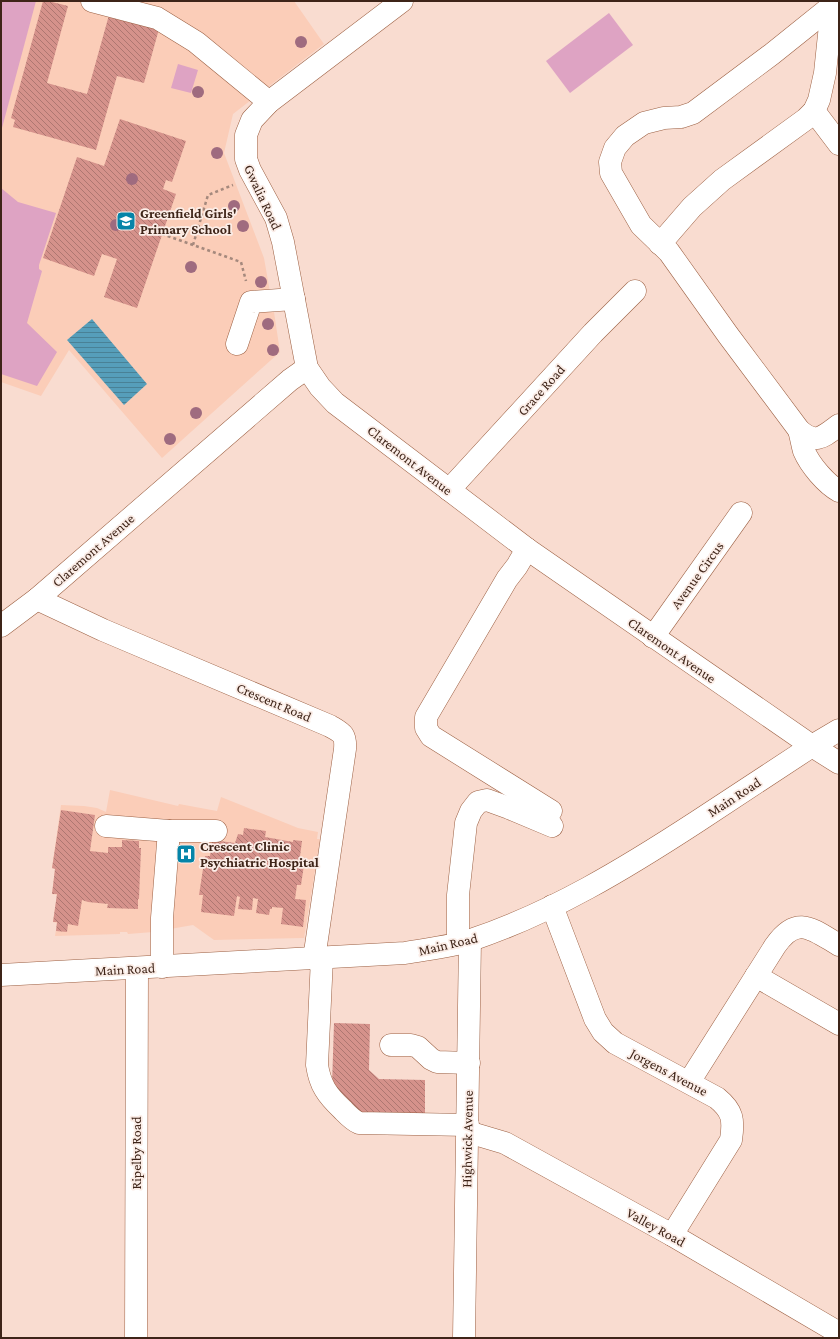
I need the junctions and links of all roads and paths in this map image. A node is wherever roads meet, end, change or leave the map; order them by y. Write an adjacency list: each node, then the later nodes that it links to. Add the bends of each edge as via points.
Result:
1 (92, 1): 4 (street, via 157,18 196,42)
2 (402, 1): 4 (street, Gwalia Road)
3 (835, 3): 5 (street, via 825,73); 9 (street, via 693,113 644,123 615,148 610,162 611,173 641,225)
4 (269, 102): 12 (street, Gwalia Road, via 252,120 246,135 246,159 276,218)
5 (814, 111): 6 (street); 9 (street, via 722,180 692,207)
6 (839, 144)
7 (236, 184): 10 (path, via 208,195)
8 (162, 234): 10 (path)
9 (660, 244): 17 (street, via 669,252)
10 (193, 245): 13 (path, via 241,262)
11 (635, 291): 18 (street, Grace Road, via 593,333)
12 (294, 299): 13 (street); 15 (street, Gwalia Road)
13 (251, 302): 14 (street)
14 (237, 344)
15 (307, 368): 18 (street, Claremont Avenue, via 335,403); 22 (street, Claremont Avenue)
16 (839, 425): 17 (street, via 822,437 813,439)
17 (799, 430): 19 (street, via 805,452 818,473 829,486)
18 (449, 490): 21 (street, Claremont Avenue)
19 (839, 491)
20 (741, 513): 24 (street, Avenue Circus)
21 (527, 549): 24 (street, Claremont Avenue); 32 (street, Highwick Avenue, via 426,718 426,728 431,736 551,819 487,800 478,802 471,810 466,823 458,895)
22 (37, 599): 23 (street); 34 (street, Crescent Road, via 342,733 345,749)
23 (1, 626)
24 (653, 636): 26 (street, Claremont Avenue)
25 (839, 730): 26 (street, Main Road)
26 (812, 746): 27 (street, Claremont Avenue); 31 (street, Main Road, via 640,859)
27 (839, 763)
28 (106, 826): 29 (street)
29 (169, 831): 30 (street); 35 (street, via 162,918)
30 (216, 831)
31 (552, 906): 32 (street, Main Road, via 511,925); 42 (street, Jorgens Avenue, via 595,1019 603,1032 615,1043)
32 (464, 942): 34 (street, Main Road, via 405,953); 41 (street, Highwick Avenue)
33 (839, 944): 38 (street, via 810,928 796,927 781,937)
34 (318, 959): 35 (street, Main Road); 43 (street, Valley Road, via 317,1065 323,1087 331,1098 353,1121 359,1123)
35 (162, 967): 36 (street, Main Road)
36 (137, 968): 37 (street, Main Road); 46 (street, Ripelby Road)
37 (1, 975)
38 (756, 976): 39 (street); 42 (street)
39 (839, 1024)
40 (391, 1045): 41 (street, via 418,1047 437,1062)
41 (468, 1062): 43 (street, Highwick Avenue)
42 (689, 1082): 44 (street, Jorgens Avenue, via 726,1106 732,1115 733,1128 731,1140)
43 (468, 1128): 44 (street, Valley Road, via 505,1143); 47 (street, Highwick Avenue)
44 (672, 1235): 45 (street, Valley Road)
45 (839, 1333)
46 (136, 1338)
47 (464, 1338)

